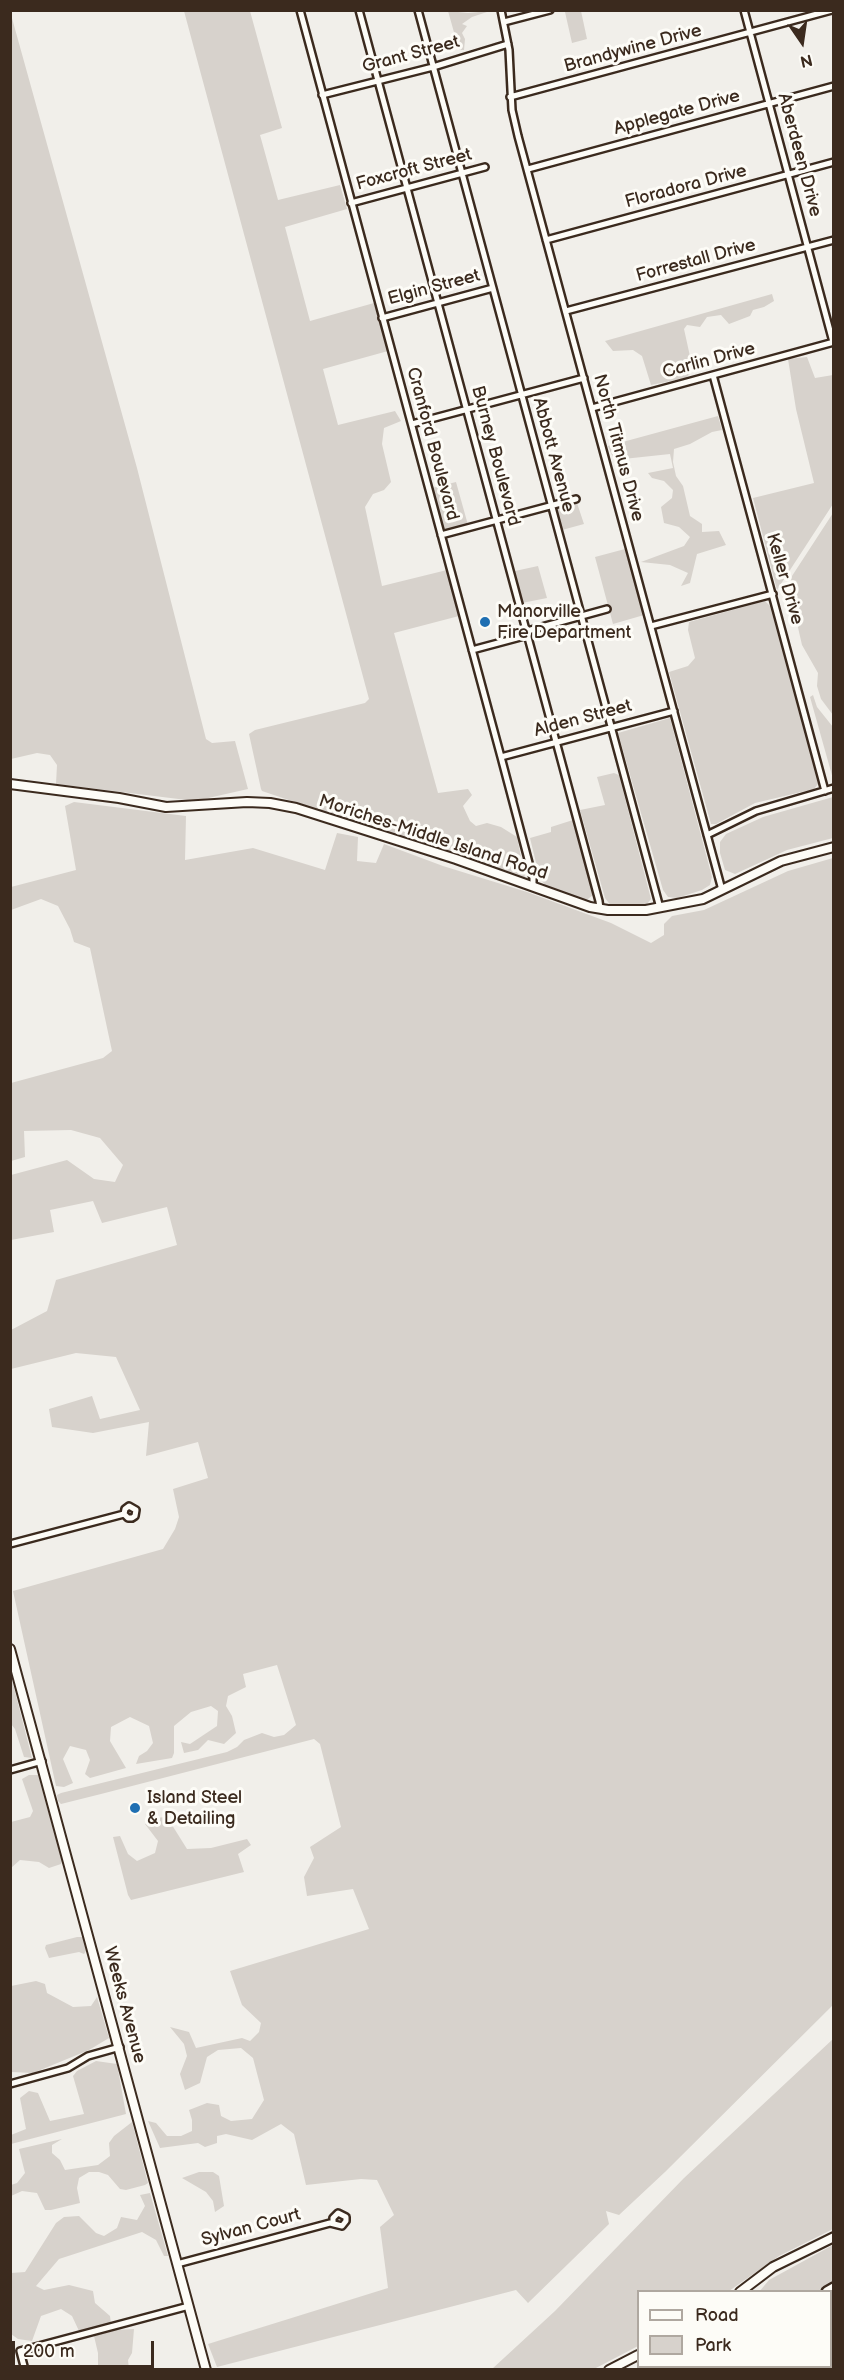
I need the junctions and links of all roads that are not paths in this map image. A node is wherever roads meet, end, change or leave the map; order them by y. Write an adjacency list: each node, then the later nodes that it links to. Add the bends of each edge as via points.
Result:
1 (300, 10): 14 (street, Cranford Boulevard)
2 (359, 10): 12 (street, Burney Boulevard)
3 (418, 10): 11 (street, Abbott Avenue)
4 (501, 10): 8 (street, North Titmus Drive)
5 (550, 10): 8 (street)
6 (744, 10): 9 (street, Aberdeen Drive)
7 (832, 10): 9 (street, Brandywine Drive)
8 (504, 22): 10 (street, North Titmus Drive)
9 (750, 33): 15 (street, Brandywine Drive); 16 (street, Aberdeen Drive)
10 (508, 44): 11 (street, Grant Street); 15 (street, North Titmus Drive)
11 (433, 66): 12 (street, Grant Street); 20 (street, Abbott Avenue)
12 (377, 80): 14 (street, Grant Street); 22 (street, Burney Boulevard)
13 (834, 86): 16 (street, Applegate Drive)
14 (322, 95): 23 (street, Cranford Boulevard)
15 (510, 97): 19 (street, North Titmus Drive)
16 (769, 103): 19 (street, Applegate Drive); 21 (street, Aberdeen Drive)
17 (834, 162): 21 (street, Floradora Drive)
18 (484, 167): 20 (street, Foxcroft Street)
19 (528, 169): 24 (street, North Titmus Drive)
20 (462, 173): 22 (street, Foxcroft Street); 27 (street, Abbott Avenue)
21 (788, 174): 24 (street, Floradora Drive); 26 (street, Aberdeen Drive)
22 (407, 188): 23 (street, Foxcroft Street); 28 (street, Burney Boulevard)
23 (351, 203): 30 (street, Cranford Boulevard)
24 (546, 240): 29 (street, North Titmus Drive)
25 (834, 240): 26 (street, Forrestall Drive)
26 (807, 247): 29 (street, Forrestall Drive); 31 (street, Aberdeen Drive)
27 (493, 288): 28 (street, Elgin Street); 34 (street, Abbott Avenue)
28 (438, 303): 30 (street, Elgin Street); 36 (street, Burney Boulevard)
29 (566, 311): 33 (street, North Titmus Drive)
30 (382, 318): 37 (street, Cranford Boulevard)
31 (833, 342): 32 (street, Carlin Drive)
32 (713, 375): 35 (street, Carlin Drive); 42 (street, Keller Drive)
33 (584, 378): 34 (street); 35 (street, North Titmus Drive)
34 (521, 395): 36 (street); 39 (street, Abbott Avenue)
35 (592, 408): 45 (street, North Titmus Drive)
36 (467, 409): 37 (street); 40 (street, Burney Boulevard)
37 (412, 424): 41 (street, Cranford Boulevard)
38 (576, 499): 39 (street)
39 (551, 505): 40 (street); 44 (street, Abbott Avenue)
40 (497, 521): 41 (street); 46 (street, Burney Boulevard)
41 (441, 535): 47 (street, Cranford Boulevard)
42 (773, 594): 45 (street); 54 (street, Keller Drive)
43 (606, 609): 44 (street)
44 (581, 617): 46 (street); 49 (street, Abbott Avenue)
45 (651, 626): 48 (street, North Titmus Drive)
46 (527, 633): 47 (street); 50 (street, Burney Boulevard)
47 (472, 650): 51 (street, Cranford Boulevard)
48 (674, 711): 49 (street, Alden Street); 55 (street, North Titmus Drive)
49 (610, 727): 50 (street, Alden Street); 59 (street, Abbott Avenue)
50 (556, 741): 51 (street, Alden Street); 60 (street, Burney Boulevard)
51 (501, 757): 57 (street, Cranford Boulevard)
52 (10, 784): 57 (street, Moriches-Middle Island Road, via 166,807 247,802 282,805)
53 (834, 789): 54 (street)
54 (825, 791): 55 (street, via 756,810)
55 (707, 835): 58 (street, North Titmus Drive)
56 (834, 847): 58 (street, Moriches-Middle Island Road, via 781,861)
57 (533, 886): 60 (street, Moriches-Middle Island Road)
58 (722, 890): 59 (street, Moriches-Middle Island Road, via 703,899)
59 (660, 908): 60 (street, Moriches-Middle Island Road)
60 (600, 909)
61 (124, 1514): 62 (street)
62 (10, 1544)
63 (10, 1650): 64 (street, Weeks Avenue)
64 (13, 1667): 65 (street, Weeks Avenue)
65 (42, 1761): 66 (street); 67 (street, Weeks Avenue)
66 (10, 1770)
67 (120, 2047): 68 (street, via 88,2056 68,2068); 71 (street, Weeks Avenue)
68 (10, 2084)
69 (333, 2222): 71 (street, Sylvan Court)
70 (834, 2237): 72 (street, via 773,2267)
71 (177, 2264): 73 (street, Weeks Avenue)
72 (743, 2290)
73 (189, 2306): 75 (street, via 20,2351); 76 (street, Weeks Avenue)
74 (637, 2356): 77 (street)
75 (25, 2370)
76 (206, 2370)
77 (609, 2370)

